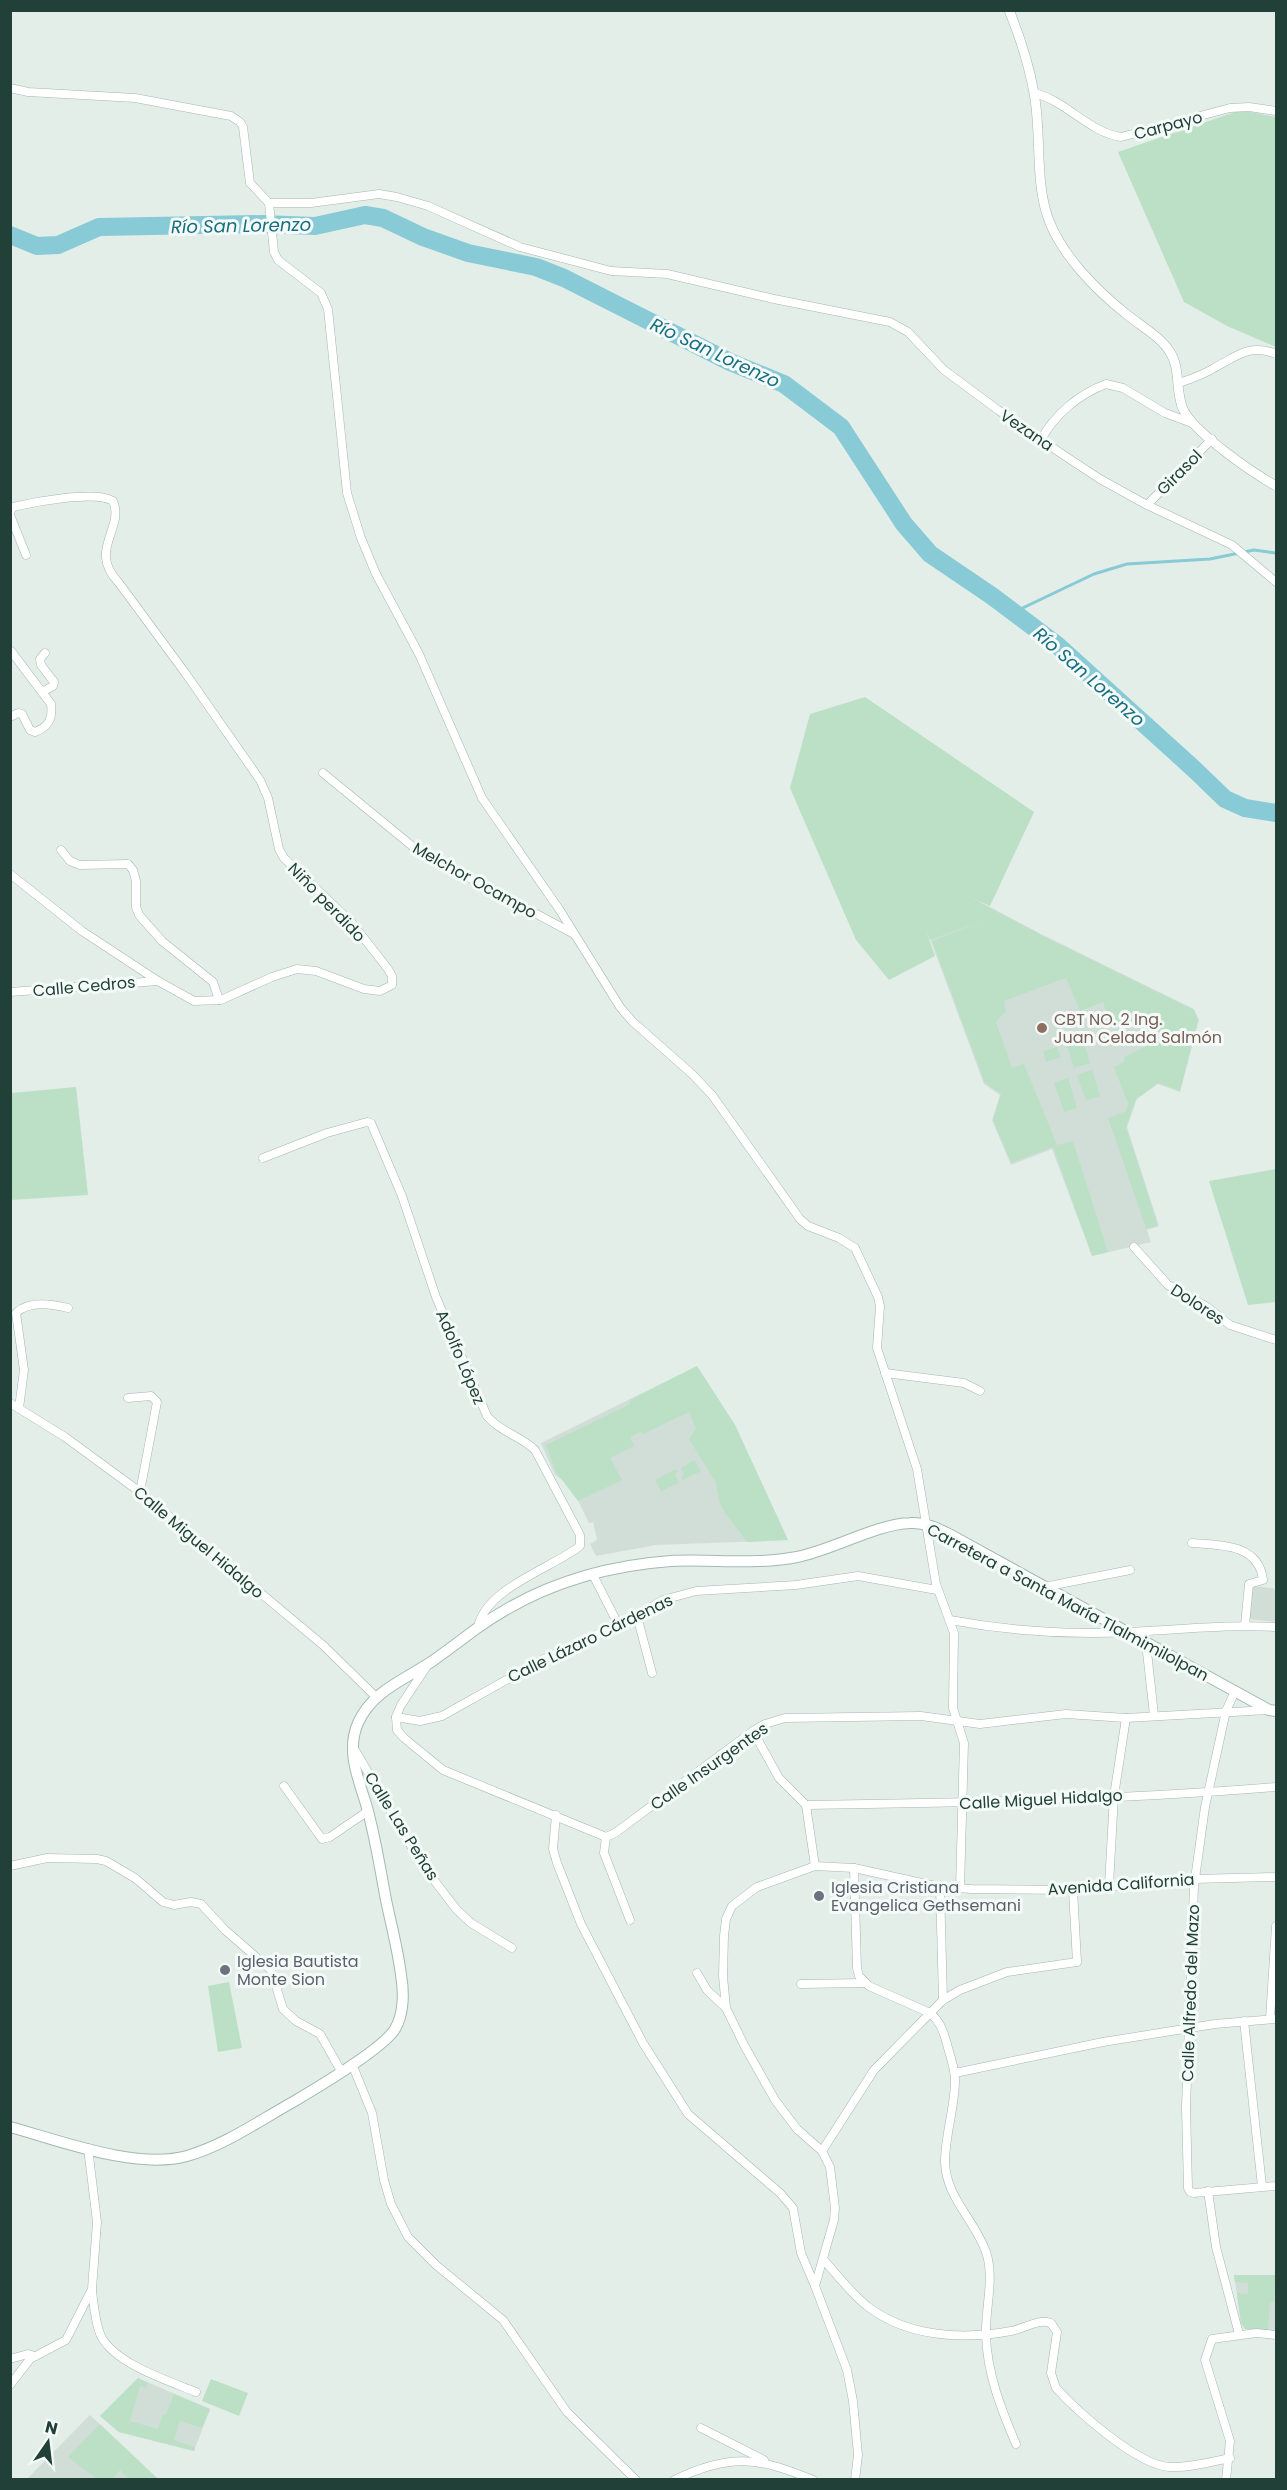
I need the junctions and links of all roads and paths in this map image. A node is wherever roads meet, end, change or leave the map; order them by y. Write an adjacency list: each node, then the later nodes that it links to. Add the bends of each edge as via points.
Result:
1 (1010, 10): 3 (street)
2 (10, 88): 5 (street, via 135,98 231,116 243,127 250,183)
3 (1034, 93): 4 (street, Carpayo, via 1054,100 1106,134 1121,137 1230,108); 7 (street, via 1043,200 1049,223 1082,271 1170,352)
4 (1276, 111)
5 (269, 203): 10 (street, Vezana, via 311,203 379,194 397,197 428,206 520,247 611,271 667,274 890,322 945,370); 23 (street, via 278,260 321,293 328,309 347,493 376,574 419,654 482,798)
6 (1276, 354): 7 (street, via 1248,350)
7 (1179, 383): 8 (street, via 1182,408)
8 (1192, 423): 9 (street); 10 (street, via 1165,413 1123,388 1106,384 1053,419)
9 (1212, 439): 11 (street); 12 (street, Girasol)
10 (1041, 440): 12 (street, Vezana)
11 (1276, 486)
12 (1147, 505): 15 (street, Vezana, via 1232,545)
13 (10, 514): 14 (street); 26 (street, Niño perdido, via 13,507 35,502 104,497 113,501 105,563 108,572 260,780 284,858 352,923 392,976 392,984 380,991 297,969)
14 (26, 555)
15 (1276, 582)
16 (11, 651): 18 (street)
17 (45, 652): 18 (street, via 41,665 54,682)
18 (42, 692): 19 (street, via 51,704 52,714 45,727 32,732 22,714)
19 (10, 717)
20 (323, 773): 23 (street, Melchor Ocampo, via 417,850)
21 (61, 850): 26 (street, via 70,861 80,865 128,864 136,881 139,915 162,941 213,982)
22 (10, 874): 24 (street, via 82,931)
23 (575, 935): 31 (street, via 620,1007 712,1095 800,1219 855,1248 878,1297 877,1348)
24 (158, 981): 25 (street, Calle Cedros); 26 (street, Niño perdido, via 194,1001)
25 (10, 992)
26 (219, 1000)
27 (263, 1158): 47 (street, Adolfo López, via 327,1132 371,1124 402,1196 436,1297 487,1416 535,1450 580,1535 580,1546 499,1596 482,1615)
28 (1134, 1247): 30 (street, Dolores, via 1168,1285 1230,1325)
29 (68, 1308): 35 (street, via 43,1304 16,1313 24,1380)
30 (1276, 1340)
31 (885, 1373): 32 (street, via 964,1383); 37 (street, via 917,1470)
32 (980, 1391)
33 (128, 1398): 36 (street, via 151,1396 157,1402)
34 (10, 1403): 35 (street, Calle Miguel Hidalgo)
35 (19, 1408): 36 (street, Calle Miguel Hidalgo)
36 (140, 1492): 54 (street, Calle Miguel Hidalgo, via 324,1646)
37 (927, 1524): 40 (main road, Carretera a Santa María Tlalmimilolpan, via 895,1525 792,1558 675,1561); 41 (main road, Carretera a Santa María Tlalmimilolpan); 42 (street)
38 (1192, 1543): 46 (street, via 1232,1548 1254,1556 1263,1580 1249,1584)
39 (1130, 1570): 41 (street)
40 (591, 1573): 45 (street); 47 (main road, Carretera a Santa María Tlalmimilolpan, via 542,1591)
41 (1044, 1587): 49 (main road, Carretera a Santa María Tlalmimilolpan)
42 (937, 1590): 43 (street, Calle Lázaro Cárdenas, via 858,1576 796,1585 696,1591 663,1600); 44 (street)
43 (637, 1616): 45 (street, Calle Lázaro Cárdenas); 52 (street)
44 (950, 1620): 49 (street, via 1050,1632); 60 (street, via 955,1644 953,1708)
45 (618, 1624): 58 (street, Calle Lázaro Cárdenas, via 533,1664 442,1716 420,1722)
46 (1245, 1625): 48 (street); 49 (street)
47 (478, 1627): 51 (main road, Carretera a Santa María Tlalmimilolpan)
48 (1276, 1627)
49 (1128, 1632): 50 (main road, Carretera a Santa María Tlalmimilolpan)
50 (1146, 1643): 53 (main road, Carretera a Santa María Tlalmimilolpan); 57 (street)
51 (428, 1664): 54 (main road, Carretera a Santa María Tlalmimilolpan); 58 (street)
52 (652, 1673)
53 (1235, 1691): 55 (main road, Carretera a Santa María Tlalmimilolpan); 56 (street, Calle Alfredo del Mazo)
54 (376, 1697): 62 (main road, Carretera a Santa María Tlalmimilolpan, via 359,1721)
55 (1273, 1710): 56 (street, Calle Insurgentes)
56 (1226, 1711): 57 (street, Calle Insurgentes); 65 (street, Calle Alfredo del Mazo)
57 (1154, 1715): 59 (street, Calle Insurgentes)
58 (396, 1717): 70 (street, via 404,1738 443,1770)
59 (1126, 1718): 60 (street, Calle Insurgentes, via 1066,1714 980,1724); 66 (street)
60 (958, 1722): 61 (street, Calle Insurgentes, via 921,1716 801,1717 775,1720); 67 (street, via 964,1743)
61 (753, 1731): 68 (street, via 779,1778); 71 (street, Calle Insurgentes)
62 (352, 1746): 69 (main road, Carretera a Santa María Tlalmimilolpan); 84 (street, Calle Las Peñas, via 418,1858 456,1909)
63 (284, 1786): 69 (street, via 322,1839)
64 (1276, 1787): 65 (street, Calle Miguel Hidalgo)
65 (1209, 1793): 66 (street, Calle Miguel Hidalgo); 76 (street, Calle Alfredo del Mazo)
66 (1114, 1796): 67 (street, Calle Miguel Hidalgo); 77 (street)
67 (962, 1803): 68 (street, Calle Miguel Hidalgo); 79 (street)
68 (806, 1805): 73 (street)
69 (368, 1811): 94 (main road, Carretera a Santa María Tlalmimilolpan, via 401,1974 402,2007 399,2021 388,2038)
70 (556, 1815): 71 (street); 104 (street, via 555,1857 581,1924 643,2043 688,2114 787,2200 795,2217 801,2253)
71 (606, 1837): 81 (street, via 604,1853)
72 (10, 1866): 95 (street, via 46,1858 97,1859 135,1878 163,1902 201,1904 266,1964 274,1976 283,2009 320,2034)
73 (815, 1866): 74 (street, Avenida California); 89 (street, Avenida California, via 757,1887 728,1912 723,1976)
74 (854, 1868): 78 (street, Avenida California); 87 (street, via 857,1968)
75 (1276, 1877): 76 (street, Avenida California)
76 (1194, 1879): 77 (street, Avenida California); 93 (street, Calle Alfredo del Mazo)
77 (1109, 1885): 80 (street, Avenida California)
78 (940, 1887): 79 (street, Avenida California); 88 (street)
79 (960, 1888): 80 (street, Avenida California)
80 (1073, 1890): 88 (street, via 1077,1962 1007,1972)
81 (630, 1920)
82 (1276, 1926): 83 (street)
83 (1276, 1942): 91 (street)
84 (512, 1948)
85 (697, 1973): 89 (street, via 707,1990)
86 (801, 1983): 87 (street)
87 (864, 1983): 90 (street)
88 (943, 2000): 90 (street)
89 (726, 2008): 99 (street, Avenida California, via 775,2100 797,2129)
90 (930, 2013): 96 (street, via 941,2026); 99 (street, via 874,2070)
91 (1273, 2019): 92 (street)
92 (1244, 2022): 93 (street); 100 (street)
93 (1189, 2029): 96 (street, via 1103,2042); 102 (street, Calle Alfredo del Mazo, via 1186,2135 1190,2192)
94 (352, 2064): 95 (main road, Carretera a Santa María Tlalmimilolpan); 117 (street, via 372,2113 391,2204 408,2237 435,2265 502,2320 567,2412)
95 (341, 2071): 98 (main road, Carretera a Santa María Tlalmimilolpan, via 223,2142 184,2157 144,2160)
96 (955, 2073): 106 (street, via 946,2173 956,2201 988,2258)
97 (10, 2127): 98 (main road, Carretera a Santa María Tlalmimilolpan)
98 (88, 2148): 105 (street, via 97,2222)
99 (822, 2151): 103 (street, Avenida California, via 830,2167 835,2208)
100 (1262, 2186): 101 (street); 102 (street)
101 (1276, 2186)
102 (1208, 2192): 107 (street, via 1216,2247)
103 (823, 2259): 104 (street, Avenida California); 106 (street, via 865,2304 903,2326 950,2335)
104 (815, 2286): 120 (street, via 851,2391 858,2455)
105 (92, 2289): 109 (street, via 66,2340); 112 (street, via 99,2332 106,2344 140,2369)
106 (986, 2334): 114 (street, via 993,2381); 115 (street, via 1044,2321 1051,2323 1057,2332 1051,2373 1056,2388 1135,2455 1171,2467)
107 (1239, 2334): 108 (street); 115 (street, via 1212,2339 1205,2360 1230,2441)
108 (1276, 2335)
109 (35, 2356): 110 (street); 111 (street)
110 (10, 2359)
111 (10, 2385)
112 (196, 2392)
113 (701, 2428): 116 (street)
114 (1016, 2444)
115 (1230, 2458): 121 (street)
116 (769, 2463): 118 (street, via 734,2461); 119 (street)
117 (636, 2480)
118 (674, 2480)
119 (813, 2480)
120 (855, 2480)
121 (1226, 2480)

